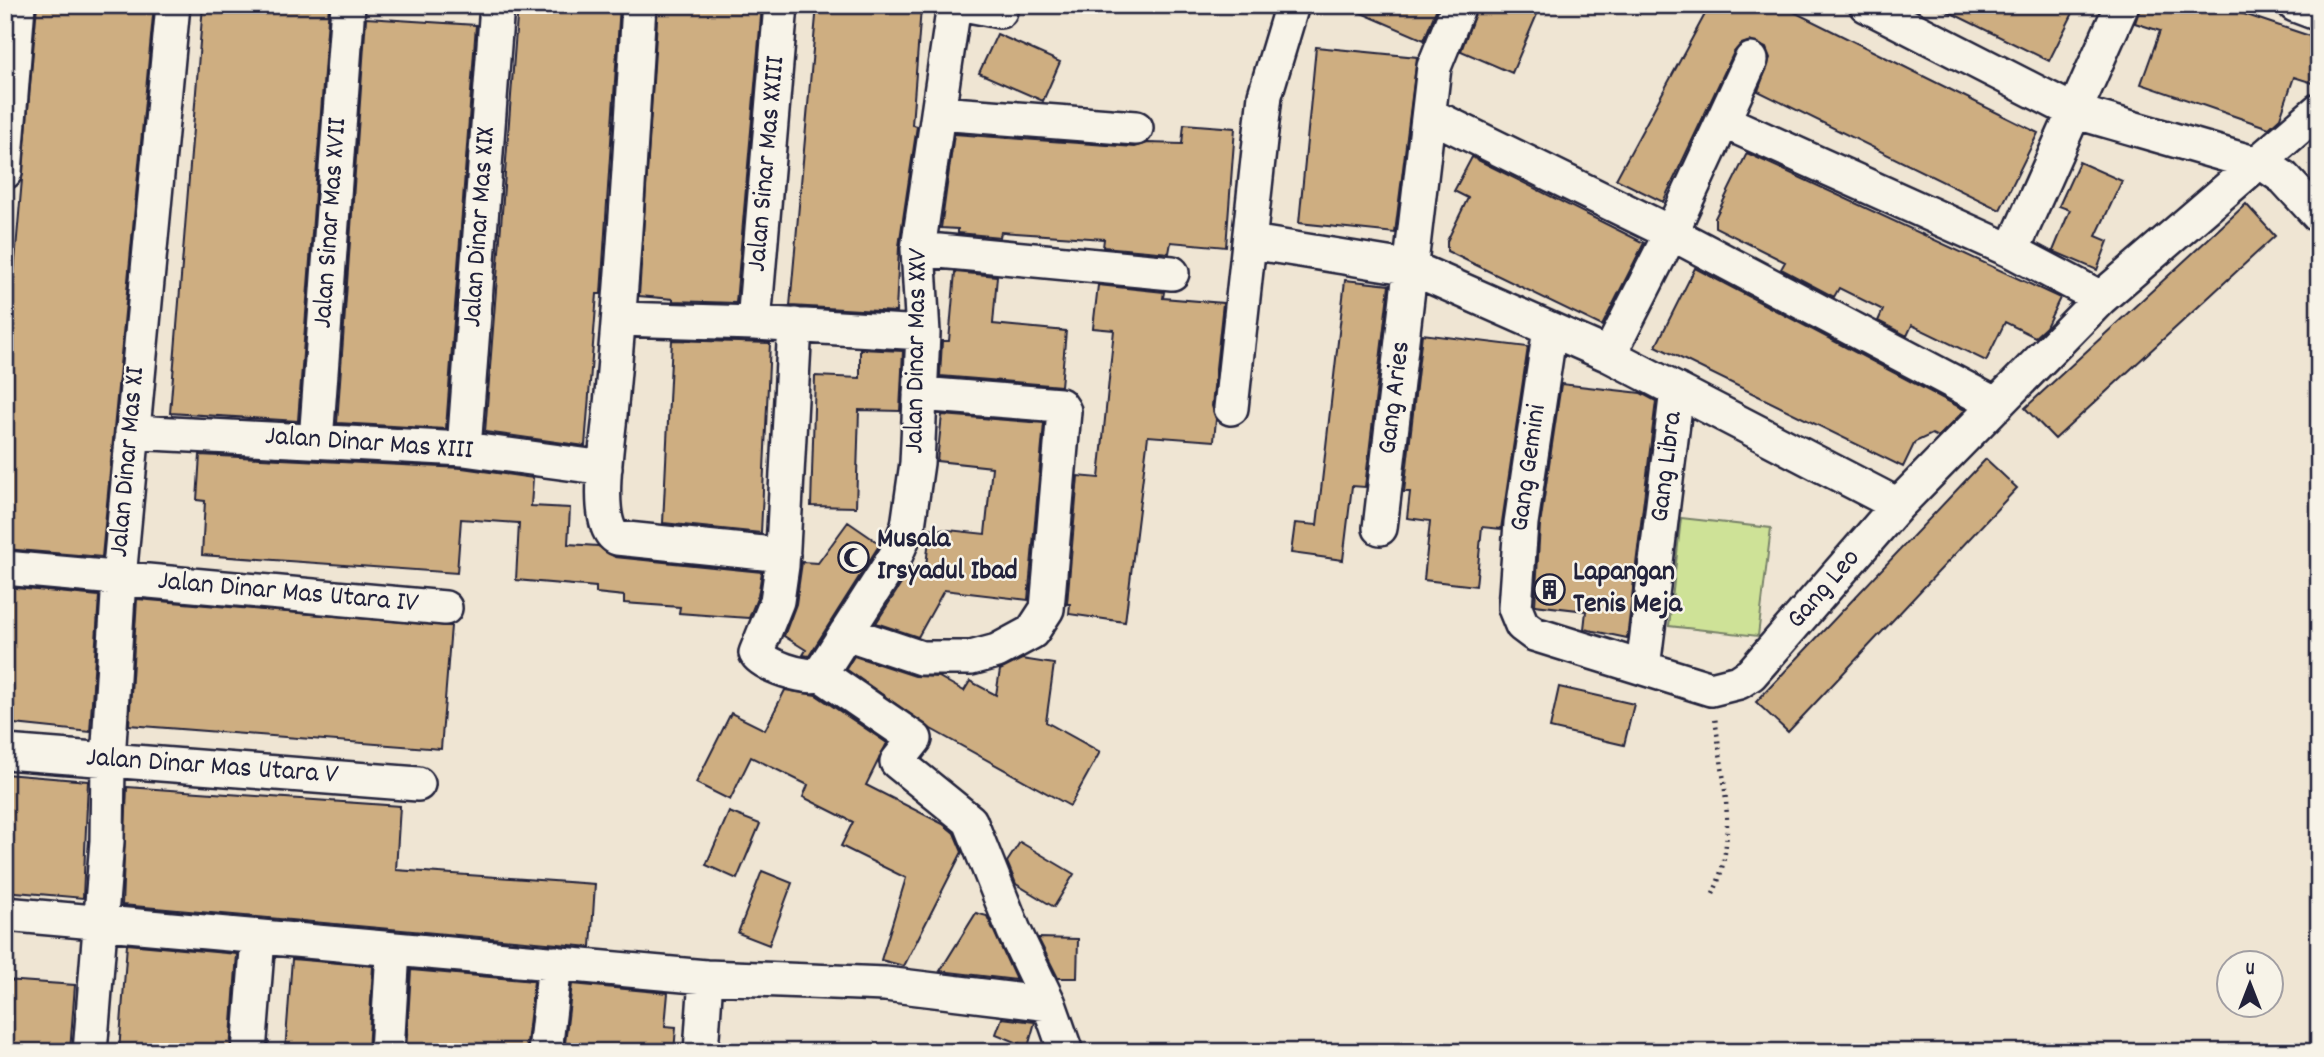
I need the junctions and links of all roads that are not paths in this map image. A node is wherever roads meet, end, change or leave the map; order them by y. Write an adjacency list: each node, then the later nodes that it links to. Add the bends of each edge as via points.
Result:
1 (18, 5): 22 (street)
2 (173, 5): 41 (street, Jalan Dinar Mas XI)
3 (348, 5): 42 (street, Jalan Sinar Mas XVII)
4 (498, 5): 43 (street, Jalan Dinar Mas XIX)
5 (639, 5): 31 (street)
6 (781, 5): 32 (street, Jalan Sinar Mas XXIII)
7 (954, 5): 17 (street, Jalan Dinar Mas XXV)
8 (1293, 5): 25 (street, via 1265,95)
9 (1459, 5): 18 (street, Gang Aries, via 1434,68)
10 (1866, 5): 15 (street)
11 (2122, 5): 15 (street)
12 (2295, 5): 13 (street)
13 (2319, 14)
14 (1751, 60): 19 (street)
15 (2073, 110): 21 (street); 27 (street)
16 (2319, 110): 21 (street, Gang Leo)
17 (937, 113): 20 (street); 26 (street, Jalan Dinar Mas XXV)
18 (1430, 115): 24 (street); 28 (street, Gang Aries)
19 (1723, 121): 24 (street); 27 (street)
20 (1136, 128)
21 (2254, 164): 23 (street, via 2276,171); 30 (street, Gang Leo)
22 (5, 172)
23 (2319, 216)
24 (1671, 233): 36 (street); 39 (street)
25 (1251, 242): 28 (street); 40 (street)
26 (918, 249): 29 (street); 35 (street, Jalan Dinar Mas XXV)
27 (2012, 251): 30 (street)
28 (1412, 268): 34 (street); 46 (street, Gang Aries)
29 (1172, 272)
30 (2101, 298): 39 (street, Gang Leo)
31 (620, 318): 32 (street); 44 (street)
32 (754, 323): 33 (street)
33 (795, 325): 35 (street); 47 (street)
34 (1550, 329): 36 (street); 52 (street, Gang Gemini, via 1521,523 1515,608 1522,625 1534,634)
35 (923, 333): 38 (street, Jalan Dinar Mas XXV)
36 (1609, 355): 37 (street)
37 (1678, 390): 45 (street); 52 (street, Gang Libra)
38 (920, 394): 51 (street, Jalan Dinar Mas XXV, via 908,526 895,557); 51 (street, via 1060,405 1064,411 1047,609 1032,632 997,651 971,658 921,658)
39 (1997, 405): 45 (street, Gang Leo)
40 (1231, 408)
41 (132, 432): 42 (street, Jalan Dinar Mas XIII); 49 (street, Jalan Dinar Mas XI)
42 (316, 441): 43 (street, Jalan Dinar Mas XIII)
43 (464, 449): 44 (street, Jalan Dinar Mas XIII)
44 (605, 468): 47 (street, via 604,522 617,538)
45 (1898, 505): 52 (street, Gang Leo, via 1751,674 1739,682 1711,689)
46 (1380, 528)
47 (783, 555): 53 (street, via 777,601 757,657 807,678)
48 (5, 568): 49 (street, Jalan Dinar Mas Utara IV)
49 (119, 578): 50 (street, Jalan Dinar Mas Utara IV); 55 (street, Jalan Dinar Mas XI)
50 (445, 608)
51 (846, 634): 53 (street, Jalan Dinar Mas XXV)
52 (1643, 668)
53 (820, 674): 63 (street, via 915,739 897,762 970,821)
54 (5, 752): 55 (street, Jalan Dinar Mas Utara V)
55 (108, 761): 56 (street, Jalan Dinar Mas Utara V); 58 (street, Jalan Dinar Mas XI, via 107,841)
56 (418, 784)
57 (5, 914): 58 (street)
58 (99, 920): 59 (street); 64 (street, Jalan Dinar Mas XI)
59 (258, 938): 60 (street); 65 (street)
60 (393, 950): 61 (street); 66 (street)
61 (555, 962): 62 (street); 67 (street)
62 (706, 977): 63 (street, via 886,984); 68 (street)
63 (1049, 1004): 69 (street)
64 (90, 1052)
65 (249, 1052)
66 (387, 1052)
67 (545, 1052)
68 (701, 1052)
69 (1066, 1052)

